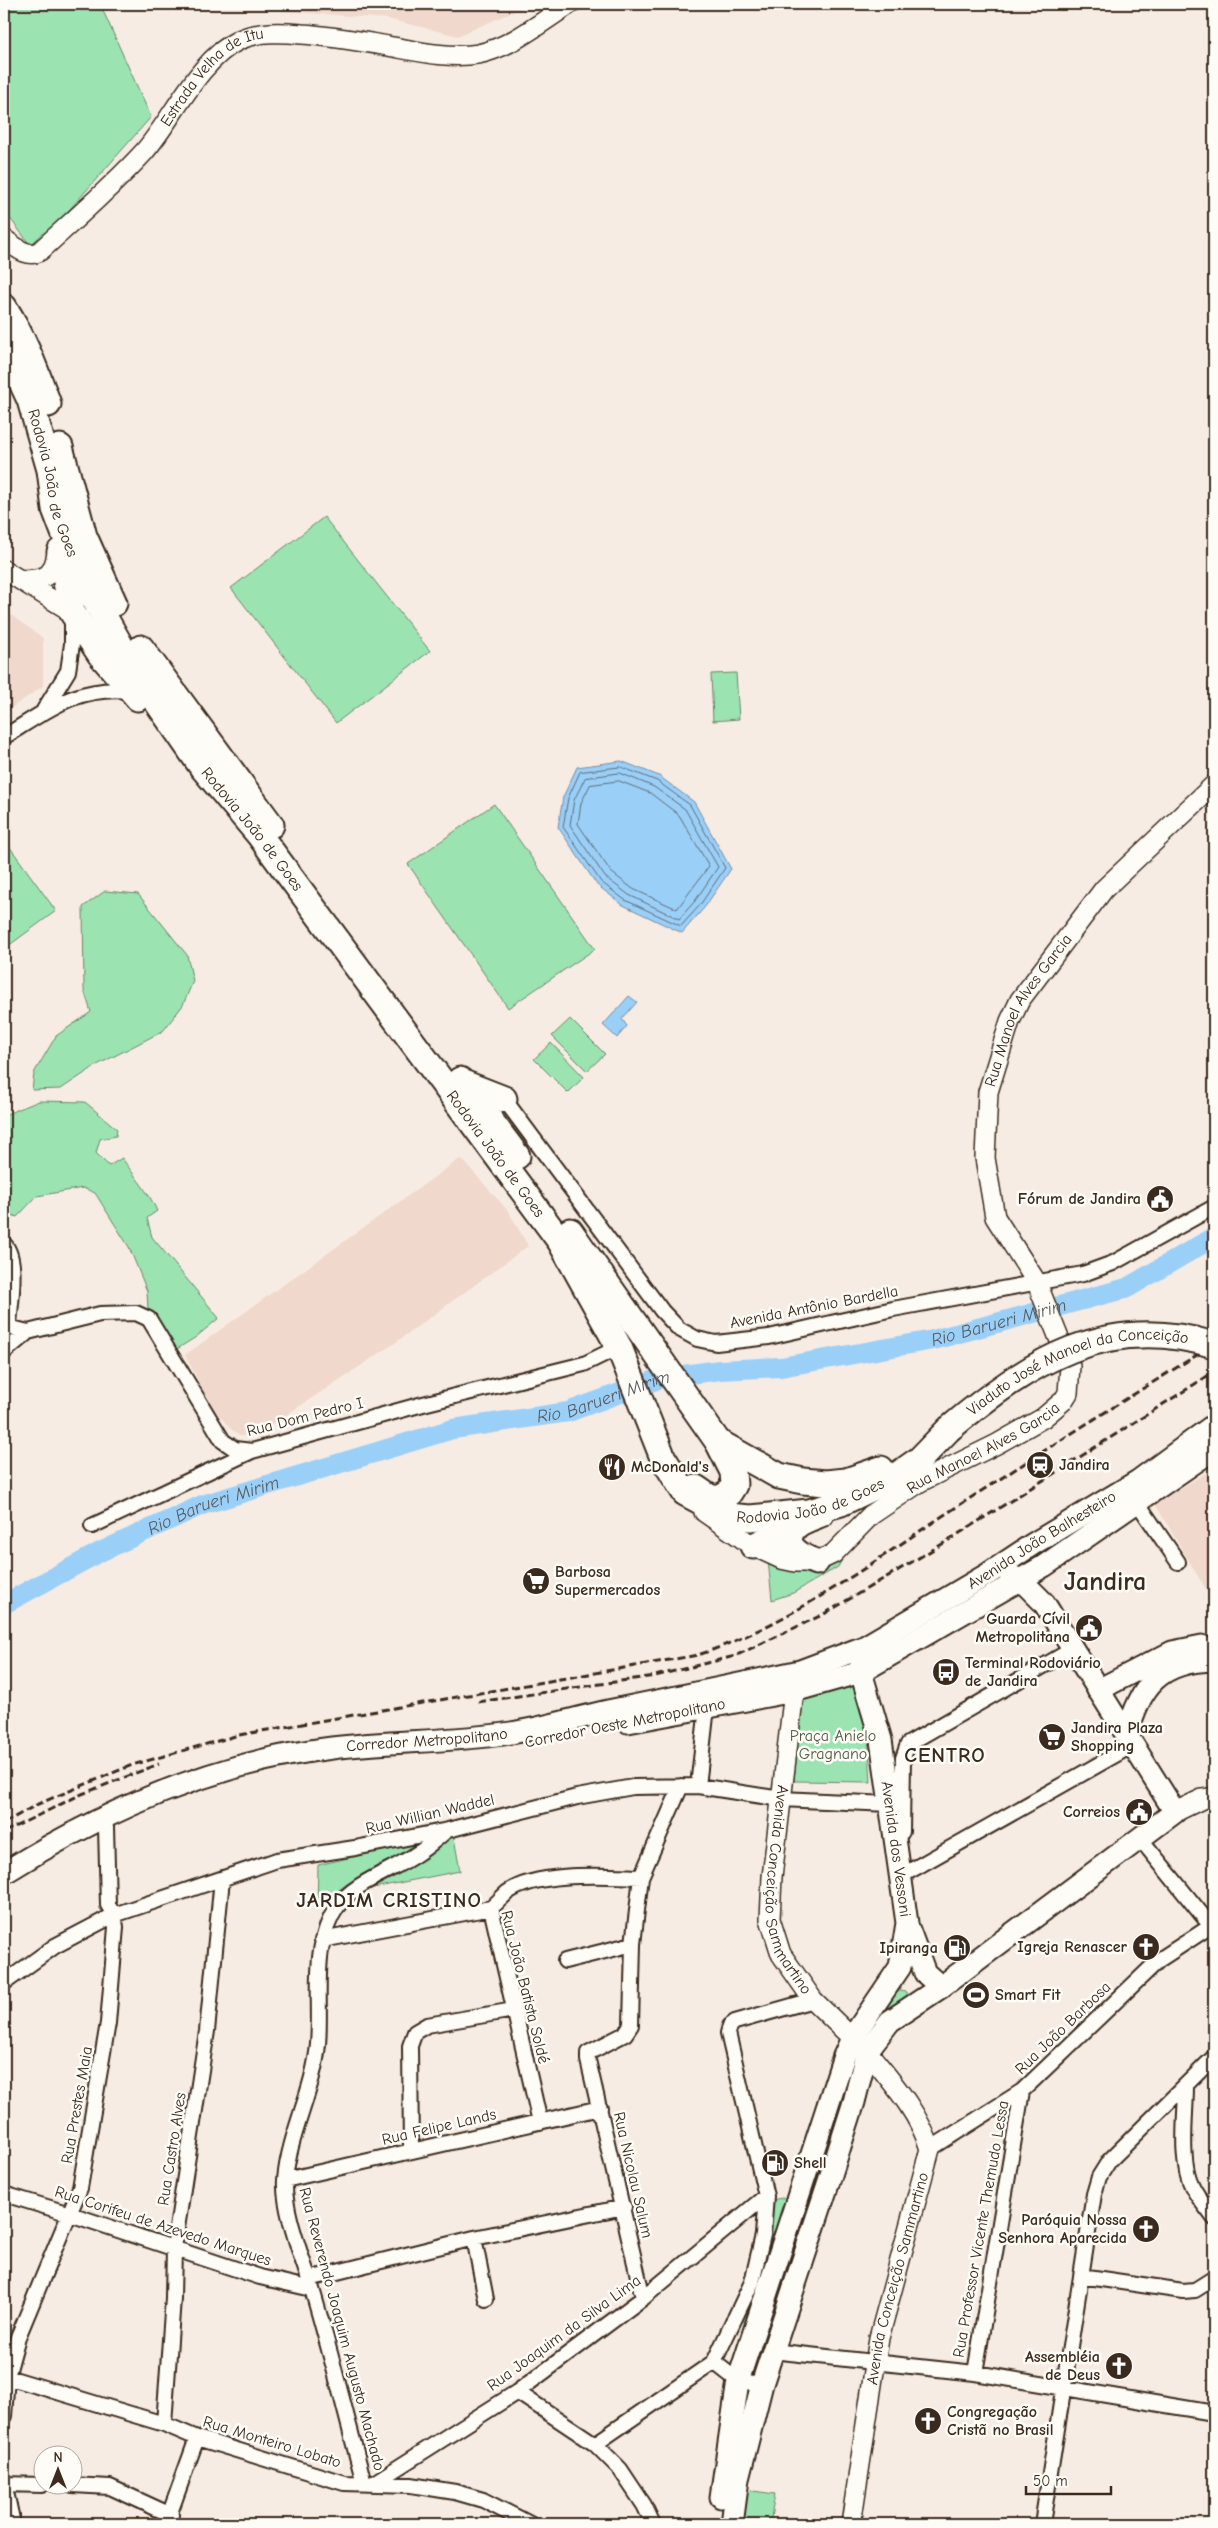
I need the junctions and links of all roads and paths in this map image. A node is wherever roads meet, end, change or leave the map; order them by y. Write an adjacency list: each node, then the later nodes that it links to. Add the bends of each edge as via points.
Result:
1 (570, 4): 2 (main road, Estrada Velha de Itu, via 520,37 479,54 419,52 284,32 257,34 238,41 222,51 208,66 144,151 40,251 26,253)
2 (4, 239)
3 (4, 307): 15 (highway, Rodovia João de Goes, via 13,320 49,407 95,565 148,659 463,1083)
4 (4, 344): 5 (highway, Rodovia João de Goes, via 30,400 50,470)
5 (55, 509): 6 (highway); 13 (highway, Rodovia João de Goes, via 79,572 101,613 132,666)
6 (58, 543): 8 (main road, via 51,573 42,579); 9 (highway)
7 (4, 570): 8 (main road)
8 (21, 580): 9 (main road)
9 (72, 612): 10 (highway); 11 (street, via 68,671)
10 (131, 692): 11 (street, via 97,690 76,695); 13 (highway)
11 (44, 710): 12 (street)
12 (4, 737)
13 (202, 767): 24 (highway, Rodovia João de Goes, via 260,836 560,1241)
14 (1214, 785): 18 (main road, Rua Manoel Alves Garcia, via 1104,890 1020,1000 1010,1021 988,1092 985,1158 995,1217)
15 (502, 1108): 18 (street, Avenida Antônio Bardella, via 591,1213 642,1285 679,1329 697,1339 716,1344 744,1342 893,1309); 22 (highway, Rodovia João de Goes)
16 (1214, 1206): 18 (street, Avenida Antônio Bardella, via 1113,1263)
17 (4, 1244): 19 (street, via 12,1263)
18 (1039, 1287): 36 (main road, Rua Manoel Alves Garcia, via 1070,1366 1068,1393 1063,1401 1043,1418 920,1482 871,1515 833,1554)
19 (7, 1326): 20 (street)
20 (28, 1332): 23 (street); 29 (street, Rua Dom Pedro I, via 100,1314 136,1313 149,1319 223,1441 235,1449)
21 (1214, 1345): 26 (highway, Viaduto José Manoel da Conceição, bridge, via 1180,1336 1134,1334 1086,1342 1030,1369 978,1404)
22 (654, 1350): 24 (highway, via 640,1341 629,1341); 27 (highway, Rodovia João de Goes)
23 (4, 1352)
24 (623, 1356): 29 (street, Rua Dom Pedro I, via 423,1404); 30 (highway, Rodovia João de Goes, via 663,1458)
25 (1214, 1426): 39 (main road, Avenida João Balhesteiro, via 1138,1480)
26 (942, 1435): 27 (highway, Rodovia João de Goes, via 875,1473 826,1483 779,1476); 32 (highway, Rodovia João de Goes, via 920,1460)
27 (718, 1442): 30 (highway, via 733,1472 734,1485 729,1493 719,1499 708,1497)
28 (1214, 1449): 31 (main road, Avenida João Balhesteiro)
29 (252, 1451): 33 (street)
30 (679, 1483): 32 (highway, Rodovia João de Goes, via 728,1516 750,1518 809,1512); 35 (main road, via 693,1503)
31 (1137, 1502): 37 (street); 38 (main road, Avenida João Balhesteiro)
32 (841, 1503): 34 (highway)
33 (92, 1526)
34 (796, 1526): 35 (highway); 36 (highway, via 791,1544 799,1556)
35 (752, 1546): 36 (main road, via 781,1559)
36 (816, 1562)
37 (1178, 1562)
38 (1044, 1566): 40 (main road, Avenida João Balhesteiro); 41 (main road)
39 (988, 1574): 40 (main road, via 1000,1573); 43 (main road, Avenida João Balhesteiro)
40 (1022, 1580): 41 (main road); 46 (main road, Avenida João Balhesteiro)
41 (1044, 1604): 44 (main road)
42 (1214, 1646): 47 (main road, via 1172,1652)
43 (864, 1647): 46 (main road, Avenida dos Vessoni); 53 (main road, Corredor Metropolitano, via 800,1671 523,1731 464,1740 330,1748 229,1770)
44 (1072, 1649): 47 (main road); 62 (street, via 908,1744 903,1758)
45 (1214, 1660): 50 (main road, via 1184,1663 1160,1675 1138,1701)
46 (861, 1672): 48 (main road, Avenida João Balhesteiro); 56 (main road, Avenida dos Vessoni, via 881,1740)
47 (1098, 1690): 50 (main road)
48 (794, 1691): 55 (main road, Avenida Conceição Sammartino); 58 (main road, Corredor Oeste Metropolitano, via 476,1751 380,1754 318,1762 258,1775 139,1813)
49 (706, 1716): 52 (street)
50 (1130, 1740): 57 (main road); 62 (street)
51 (681, 1786): 52 (street, Rua Willian Waddel); 59 (street, Rua Willian Waddel, via 633,1787 601,1792); 63 (street)
52 (698, 1786): 55 (street, Rua Willian Waddel)
53 (177, 1787): 58 (main road, via 166,1796 122,1814); 61 (main road, Corredor Metropolitano, via 97,1819)
54 (1214, 1797): 57 (main road)
55 (781, 1799): 56 (street, Rua Willian Waddel); 76 (main road, Avenida Conceição Sammartino, via 770,1919 781,1954)
56 (889, 1804): 62 (main road, Avenida dos Vessoni)
57 (1175, 1812): 60 (main road)
58 (106, 1827): 65 (main road, Corredor Oeste Metropolitano); 67 (street, Rua Prestes Maia, via 108,1905)
59 (448, 1830): 64 (street, Rua Willian Waddel, via 277,1860); 70 (street, Rua Reverendo Joaquim Augusto Machado, via 418,1854 354,1891 338,1905)
60 (1140, 1837): 69 (street); 75 (main road)
61 (4, 1873)
62 (901, 1876): 68 (main road, Avenida dos Vessoni)
63 (641, 1877): 66 (street, via 598,1876 530,1883 509,1892); 71 (street)
64 (222, 1879): 67 (street, Rua Willian Waddel); 94 (street, Rua Castro Alves, via 207,2031)
65 (4, 1887)
66 (491, 1908): 70 (street, Rua João Batista Soldé); 78 (street, Rua João Batista Soldé)
67 (114, 1915): 74 (street, Rua Willian Waddel, via 55,1946); 91 (street, Rua Prestes Maia, via 116,1927 108,2023 83,2172)
68 (907, 1922): 73 (main road, Avenida dos Vessoni, via 900,1967); 75 (main road, via 925,1973)
69 (1212, 1925): 82 (street, Rua João Barbosa, via 1159,1960)
70 (322, 1940): 87 (street, Rua Reverendo Joaquim Augusto Machado, via 318,2044)
71 (633, 1944): 72 (street); 83 (street, Rua Nicolau Salum, via 630,2025 626,2034 588,2053)
72 (565, 1961)
73 (892, 1982): 77 (main road, via 904,1983 910,1988); 79 (main road, Avenida dos Vessoni)
74 (4, 1983)
75 (941, 1987): 77 (main road)
76 (813, 2000): 79 (main road, Avenida Conceição Sammartino); 89 (street, via 735,2022 728,2033)
77 (912, 2005): 79 (main road)
78 (514, 2010): 84 (street, Rua João Batista Soldé); 86 (street, via 427,2025 415,2032 410,2046)
79 (859, 2045): 85 (main road, Avenida Conceição Sammartino, via 914,2113); 100 (main road); 102 (main road, via 854,2102)
80 (1214, 2057): 81 (street)
81 (1186, 2086): 92 (street, via 1185,2153 1188,2175 1192,2187); 95 (street, via 1109,2161 1099,2177)
82 (1022, 2091): 85 (street, Rua João Barbosa); 105 (street, Rua Professor Vicente Themudo Lessa)
83 (600, 2108): 84 (street, Rua Felipe Lands); 90 (street, Rua Nicolau Salum)
84 (540, 2122): 86 (street, Rua Felipe Lands)
85 (930, 2149): 104 (main road, Avenida Conceição Sammartino)
86 (411, 2151): 87 (street, Rua Felipe Lands)
87 (285, 2180): 97 (street, Rua Reverendo Joaquim Augusto Machado, via 286,2196)
88 (4, 2194): 91 (street, Rua Corifeu de Azevedo Marques)
89 (766, 2196): 98 (street, Rua Joaquim da Silva Lima); 101 (street, via 763,2235 752,2282)
90 (624, 2207): 93 (street, Rua Corifeu de Azevedo Marques); 98 (street, Rua Nicolau Salum)
91 (70, 2214): 94 (street, Rua Corifeu de Azevedo Marques); 106 (street, Rua Prestes Maia, via 18,2336)
92 (1214, 2218)
93 (474, 2238): 97 (street, Rua Corifeu de Azevedo Marques); 99 (street)
94 (174, 2248): 97 (street, Rua Corifeu de Azevedo Marques, via 260,2277); 113 (street, Rua Castro Alves)
95 (1081, 2276): 96 (street, via 1183,2290 1195,2290); 109 (street)
96 (1214, 2278)
97 (311, 2284): 116 (street, Rua Reverendo Joaquim Augusto Machado)
98 (643, 2298): 110 (street, Rua Joaquim da Silva Lima)
99 (486, 2299)
100 (764, 2308): 101 (street); 107 (main road)
101 (728, 2335): 103 (street)
102 (772, 2351): 104 (street); 108 (main road)
103 (714, 2362): 107 (street); 115 (street)
104 (874, 2363): 105 (street); 126 (main road, Avenida Conceição Sammartino)
105 (975, 2373): 109 (street)
106 (5, 2377): 112 (street, Rua Prestes Maia); 113 (street, Rua Monteiro Lobato)
107 (738, 2381): 108 (street); 124 (main road)
108 (762, 2384): 125 (main road, via 738,2479)
109 (1064, 2386): 111 (street); 127 (street)
110 (517, 2392): 115 (street); 116 (street, Rua Joaquim da Silva Lima)
111 (1214, 2412)
112 (4, 2416)
113 (164, 2424): 114 (street, Rua Monteiro Lobato)
114 (197, 2438): 116 (street, Rua Monteiro Lobato, via 344,2483); 120 (street)
115 (595, 2444): 123 (street, via 620,2469 644,2504)
116 (368, 2483): 122 (street, Rua Monteiro Lobato, via 455,2492 483,2500)
117 (4, 2484): 118 (street); 121 (street)
118 (32, 2484)
119 (82, 2486): 120 (street, via 110,2487)
120 (169, 2520)
121 (13, 2524)
122 (530, 2524)
123 (653, 2524)
124 (718, 2524)
125 (732, 2524)
126 (851, 2524)
127 (1042, 2524)

